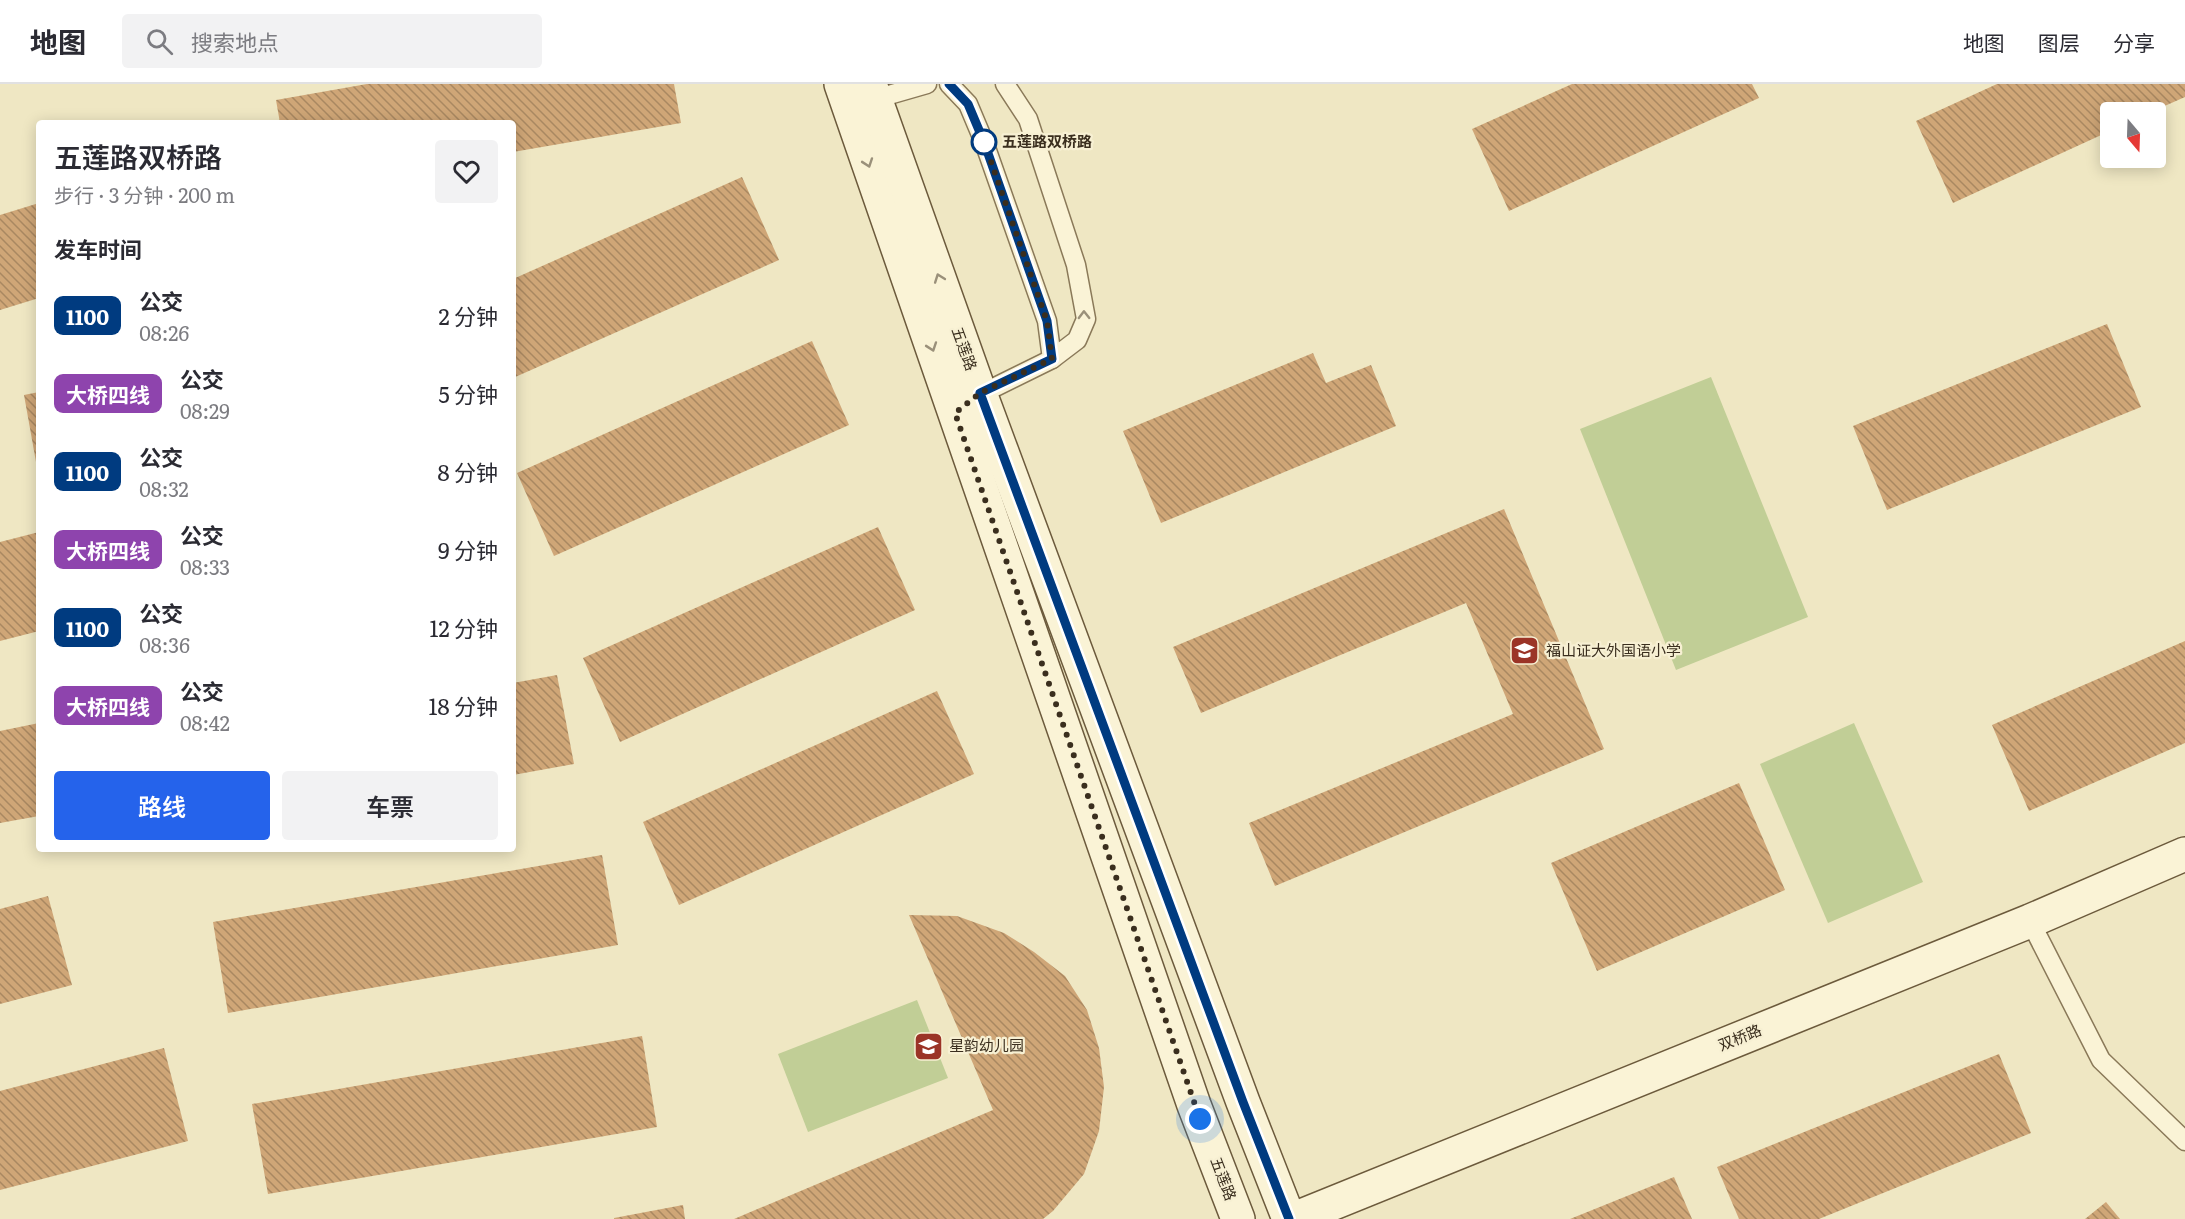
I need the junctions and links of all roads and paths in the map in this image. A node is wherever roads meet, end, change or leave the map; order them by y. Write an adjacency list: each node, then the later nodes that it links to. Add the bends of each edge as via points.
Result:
1 (927, 84): 4 (lane)
2 (949, 84): 5 (lane, via 968,104 984,142 1047,321)
3 (1005, 84): 5 (lane, one-way to 3, via 1077,340 1086,319 1076,266 1028,119)
4 (859, 94): 6 (street, 五莲路)
5 (1052, 359): 6 (lane)
6 (967, 403): 10 (street, 五莲路, via 1194,1105); 11 (street, 五莲路)
7 (2185, 854): 8 (street, 双桥路)
8 (2030, 921): 9 (lane, via 2101,1060); 12 (street, 双桥路)
9 (2185, 1141)
10 (1238, 1219)
11 (1289, 1219)
12 (1294, 1219)

